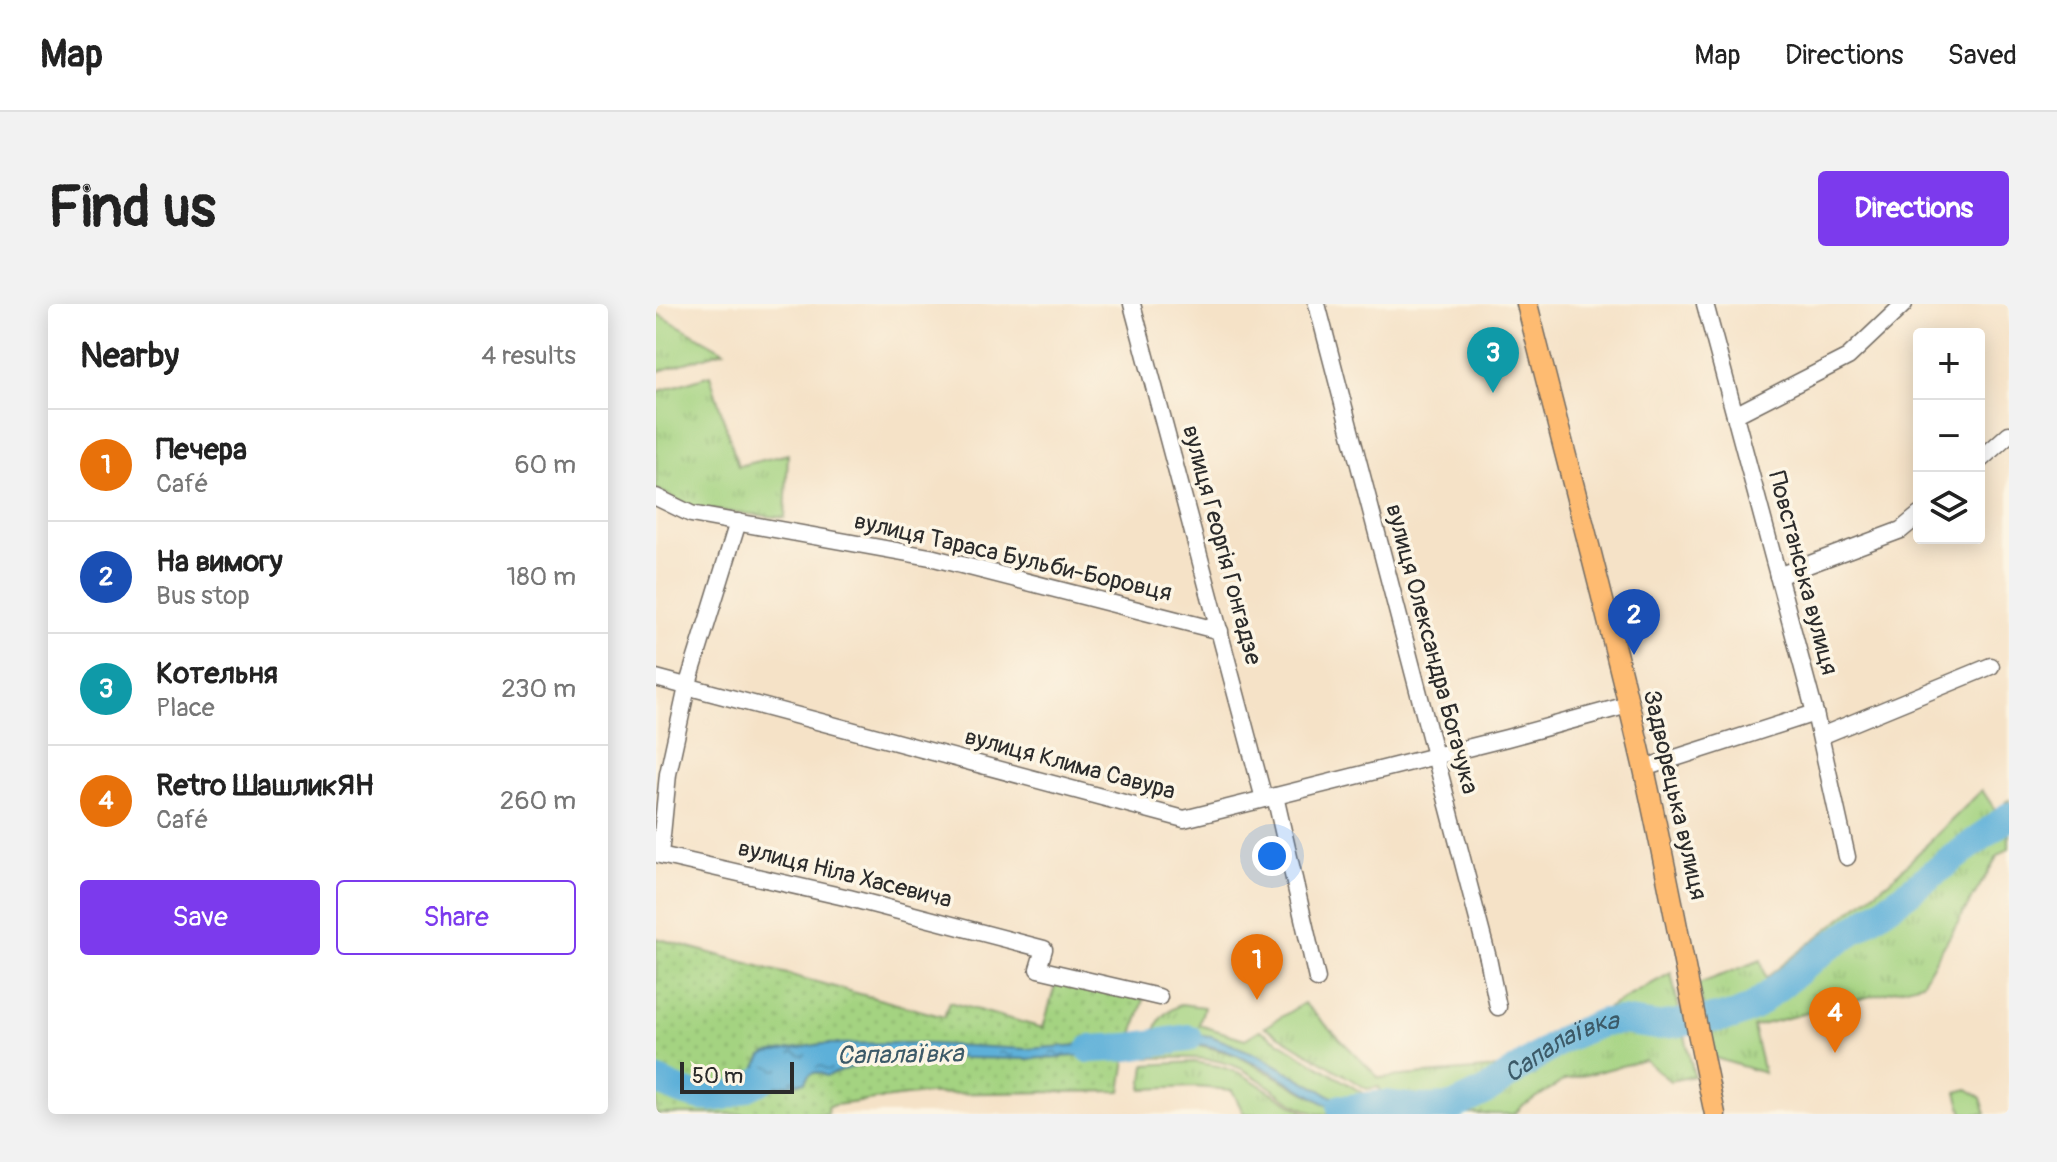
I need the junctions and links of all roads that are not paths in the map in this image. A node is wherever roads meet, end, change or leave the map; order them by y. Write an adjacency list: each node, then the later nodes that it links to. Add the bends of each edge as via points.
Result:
1 (1132, 304): 13 (street, вулиця Георгія Гонгадзе)
2 (1317, 304): 20 (street, вулиця Олександра Богачука)
3 (1527, 304): 17 (main road, Задворецька вулиця)
4 (1705, 304): 6 (street, Повстанська вулиця)
5 (1904, 304): 6 (street, via 1848,357)
6 (1735, 415): 12 (street, Повстанська вулиця)
7 (2009, 434): 8 (street)
8 (1985, 456)
9 (656, 497): 11 (street, вулиця Тараса Бульби-Боровця, via 691,514)
10 (1913, 520): 12 (street, via 1901,530)
11 (738, 522): 13 (street, вулиця Тараса Бульби-Боровця, via 930,557); 16 (street)
12 (1778, 576): 18 (street, Повстанська вулиця)
13 (1220, 631): 22 (street, вулиця Георгія Гонгадзе)
14 (1991, 666): 19 (street)
15 (656, 678): 16 (street, вулиця Клима Савура)
16 (687, 687): 22 (street, вулиця Клима Савура, via 1184,819); 25 (street, вулиця Ніла Хасевича, via 668,774 660,855 1044,949 1038,969)
17 (1628, 705): 20 (street, вулиця Клима Савура); 21 (main road, Задворецька вулиця)
18 (1815, 713): 19 (street, Повстанська вулиця); 21 (street)
19 (1821, 736): 23 (street, Повстанська вулиця)
20 (1434, 756): 22 (street, вулиця Клима Савура); 26 (street, вулиця Олександра Богачука)
21 (1644, 768): 27 (main road, Задворецька вулиця)
22 (1270, 798): 24 (street, вулиця Георгія Гонгадзе)
23 (1847, 857)
24 (1317, 979)
25 (1159, 997)
26 (1498, 1007)
27 (1715, 1114)

